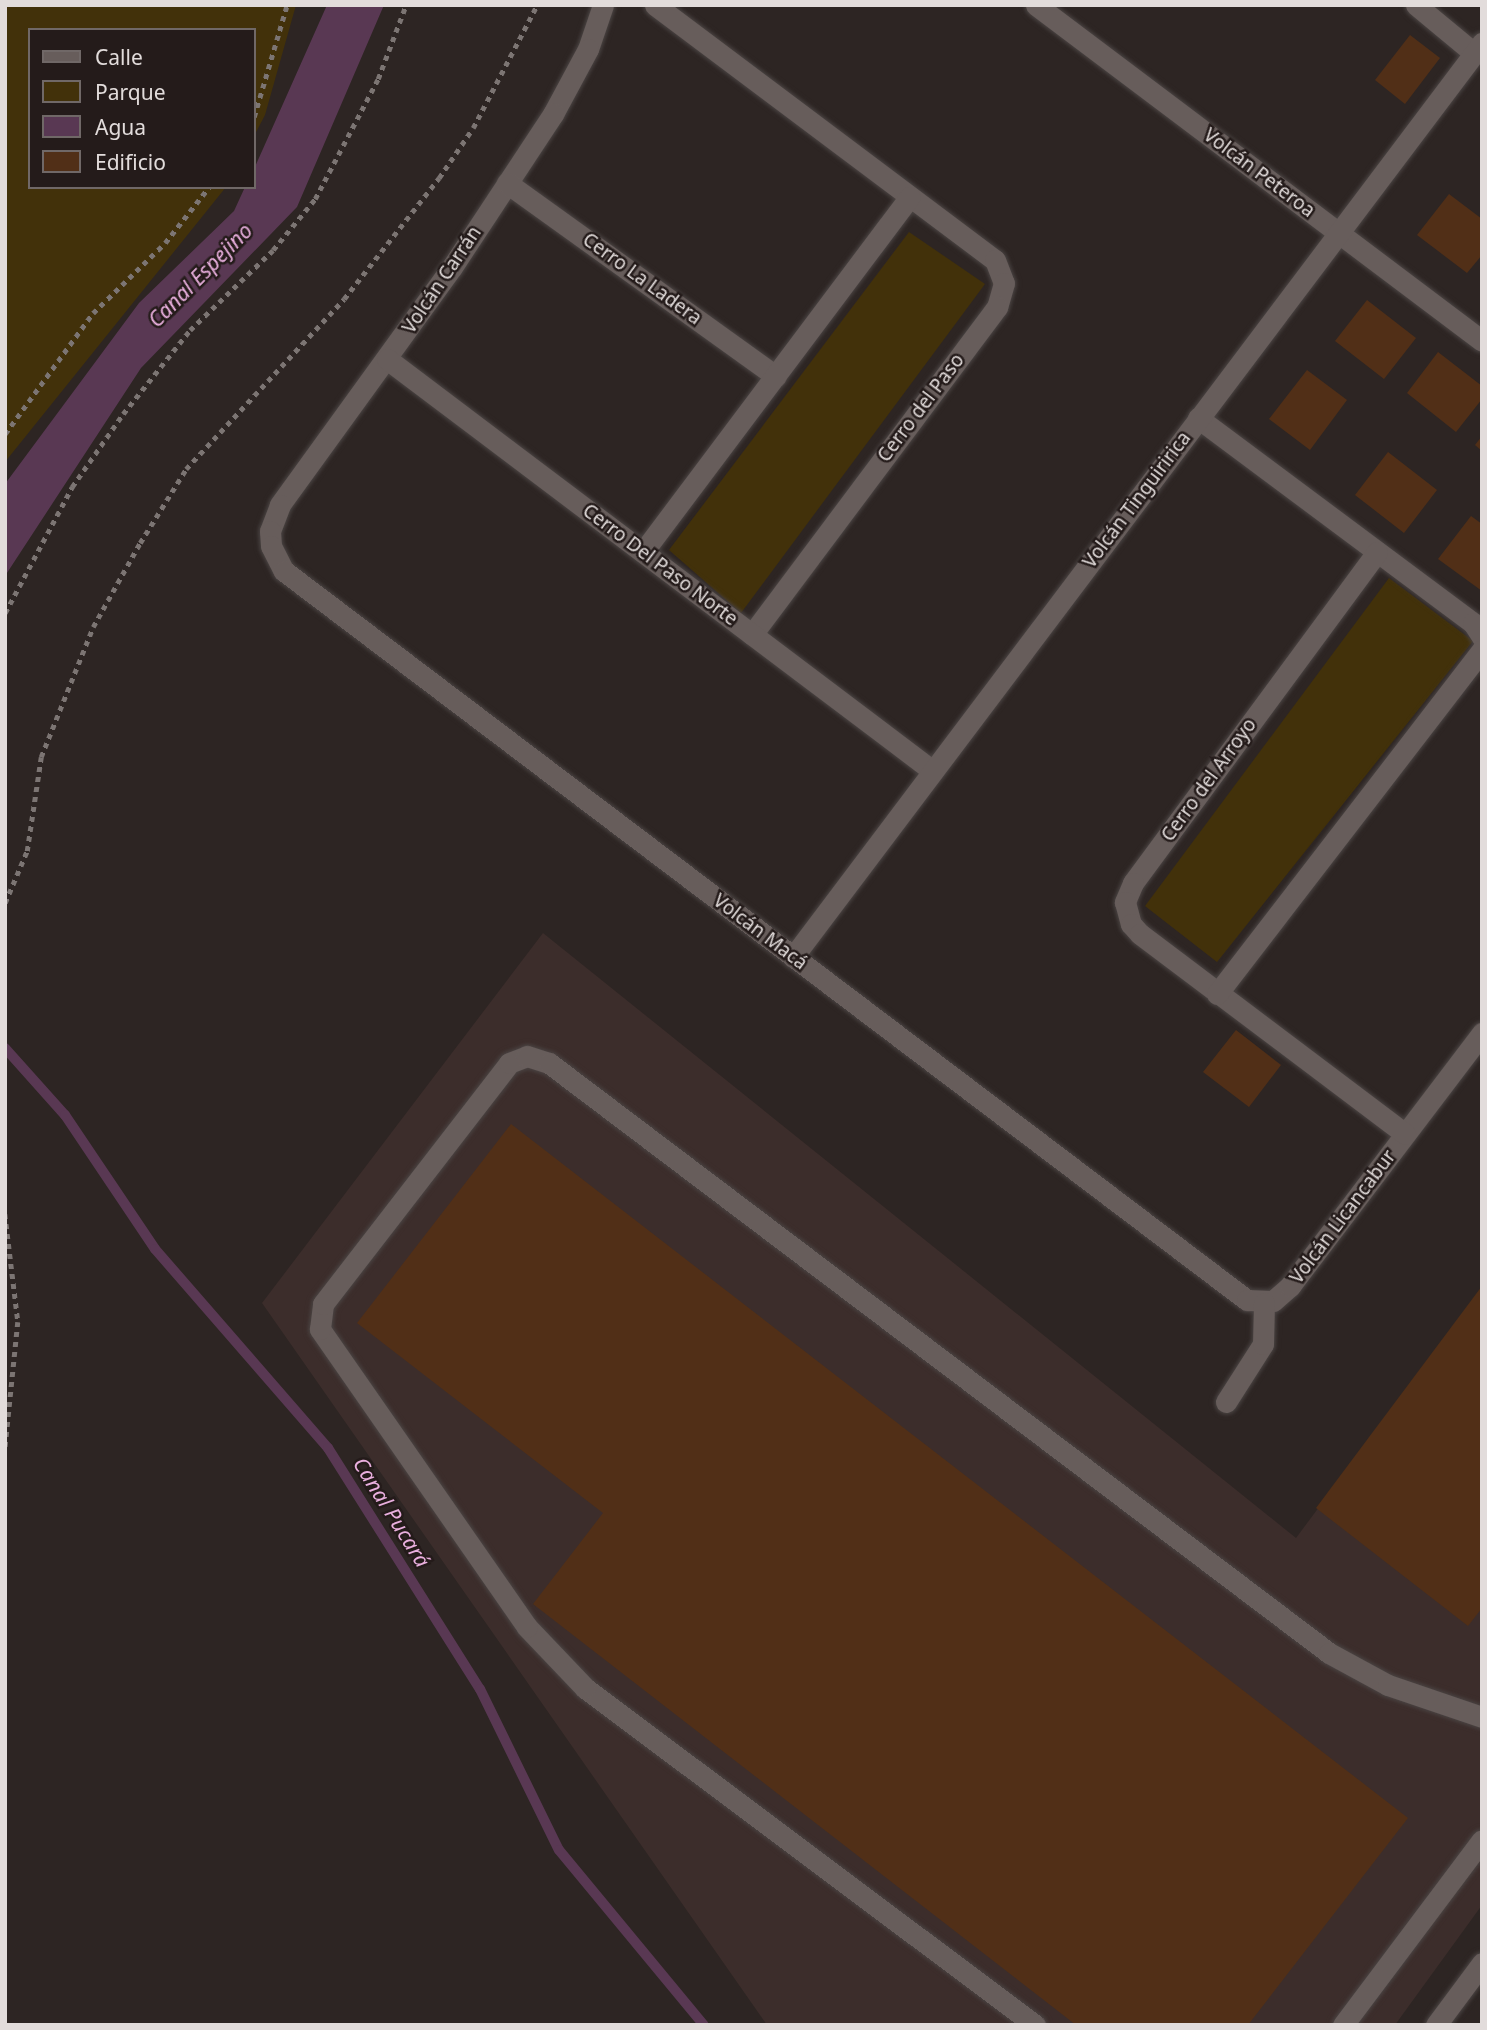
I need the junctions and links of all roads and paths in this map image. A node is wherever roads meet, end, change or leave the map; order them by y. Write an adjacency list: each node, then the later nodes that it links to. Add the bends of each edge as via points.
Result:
1 (287, 5): 9 (path)
2 (406, 5): 22 (path, via 377,79 315,199 273,250 190,330 123,414 72,487)
3 (537, 5): 27 (path, via 473,128 439,178 344,299 186,469 140,543 93,627 41,757 27,851)
4 (603, 5): 10 (street, Volcán Carrán, via 572,82)
5 (655, 5): 12 (street, Cerro del Paso)
6 (1036, 5): 13 (street, Volcán Peteroa)
7 (1416, 5): 8 (street)
8 (1478, 48): 13 (street, Volcán Tinguiririca)
9 (256, 110)
10 (507, 183): 15 (street, Volcán Carrán); 16 (street, Cerro La Ladera)
11 (207, 189): 18 (path, via 165,243 93,313)
12 (910, 197): 16 (street); 23 (street, Cerro del Paso, via 995,260 1004,283 1003,295)
13 (1338, 233): 14 (street, Volcán Peteroa); 17 (street, Volcán Tinguiririca)
14 (1482, 341)
15 (387, 359): 19 (street, Volcán Carrán, via 281,505 272,525); 20 (street, Cerro Del Paso Norte)
16 (776, 376): 20 (street)
17 (1198, 418): 21 (street); 26 (street, Volcán Tinguiririca)
18 (5, 434)
19 (271, 546): 28 (street, Volcán Macá, via 275,559 295,580)
20 (643, 552): 23 (street, Cerro Del Paso Norte)
21 (1377, 552): 24 (street, via 1473,623); 29 (street, Cerro del Arroyo, via 1127,892 1131,924)
22 (5, 613)
23 (752, 635): 26 (street, Cerro Del Paso Norte)
24 (1482, 637)
25 (1482, 650): 29 (street)
26 (933, 771): 28 (street, Volcán Tinguiririca)
27 (5, 903)
28 (793, 957): 33 (street, Volcán Macá, via 1240,1295)
29 (1217, 994): 31 (street, Cerro del Arroyo)
30 (1482, 1033): 31 (street, Volcán Licancabur)
31 (1405, 1134): 33 (street, Volcán Licancabur, via 1290,1286)
32 (5, 1214): 35 (path, via 18,1322)
33 (1264, 1303): 34 (street, via 1263,1344)
34 (1226, 1402)
35 (5, 1449)
36 (1482, 1717): 39 (street, via 1388,1685 1329,1653 549,1063 527,1056 509,1063 323,1304 320,1329 527,1627 584,1688)
37 (1482, 1840): 40 (street)
38 (1482, 1963): 41 (street)
39 (1035, 2025)
40 (1343, 2025)
41 (1436, 2025)

